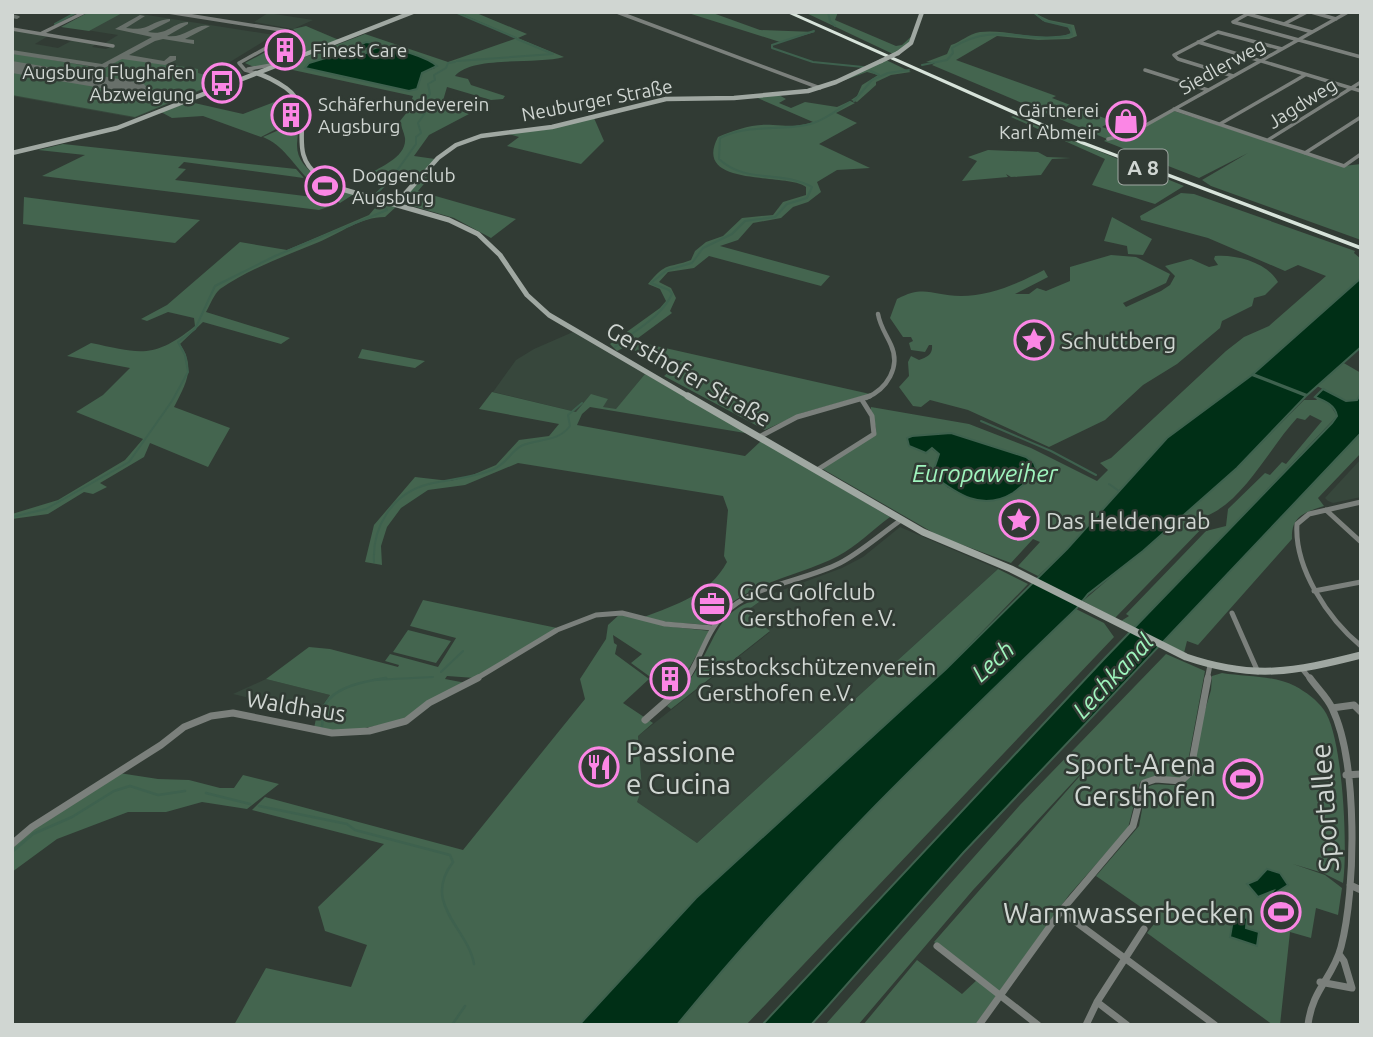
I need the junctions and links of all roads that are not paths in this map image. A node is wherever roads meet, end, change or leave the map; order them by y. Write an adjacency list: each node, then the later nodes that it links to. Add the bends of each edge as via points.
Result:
1 (85, 12): 17 (street)
2 (168, 12): 30 (street, via 289,33 241,62)
3 (414, 12): 28 (main road)
4 (617, 12): 39 (street)
5 (779, 12): 18 (highway)
6 (787, 12): 26 (highway, A 8)
7 (795, 12): 52 (highway, A 8, via 1088,141)
8 (922, 12): 39 (main road, Neuburger Straße, bridge, via 911,43 898,53)
9 (1309, 12): 12 (street); 13 (street)
10 (1348, 12): 12 (street, Siedlerweg)
11 (1249, 13): 13 (street); 19 (street, via 1233,22)
12 (1336, 19): 16 (street, Siedlerweg)
13 (1284, 24): 16 (street)
14 (12, 29): 17 (street)
15 (811, 30): 18 (highway)
16 (1312, 32): 19 (street, Siedlerweg)
17 (39, 34): 21 (street)
18 (828, 35): 26 (highway)
19 (1298, 40): 22 (street, Siedlerweg); 24 (street)
20 (1198, 42): 22 (street, via 1222,32); 27 (street); 34 (street, via 1174,57)
21 (113, 46)
22 (1282, 49): 27 (street, Siedlerweg)
23 (1360, 49): 24 (street)
24 (1351, 54): 25 (street)
25 (1361, 57)
26 (890, 58): 52 (highway, A 8, via 1125,160)
27 (1260, 61): 33 (street); 34 (street, Siedlerweg)
28 (280, 64): 29 (main road); 30 (street)
29 (267, 68): 32 (main road); 35 (main road)
30 (245, 69): 32 (street); 36 (main road)
31 (1145, 70): 41 (street)
32 (256, 73): 35 (main road, Gersthofer Straße); 36 (main road)
33 (1305, 75): 40 (street); 45 (street)
34 (1233, 76): 41 (street, Siedlerweg)
35 (267, 77): 37 (main road); 51 (main road, Gersthofer Straße, via 302,103 299,145 312,170 345,189)
36 (243, 78): 37 (main road)
37 (235, 81): 48 (main road, via 108,131)
38 (1361, 82): 40 (street, Jagdweg)
39 (820, 88): 51 (main road, Neuburger Straße, via 734,98 666,99 552,127 481,136 438,158)
40 (1352, 88): 42 (street); 47 (street, Jagdweg)
41 (1208, 90): 43 (street, Siedlerweg)
42 (1361, 91)
43 (1174, 109): 45 (street); 46 (street, Siedlerweg, via 1130,134)
44 (1361, 117): 49 (street)
45 (1220, 124): 47 (street)
46 (1108, 139)
47 (1268, 141): 49 (street)
48 (12, 153)
49 (1305, 153): 50 (street, via 1344,166)
50 (1361, 154)
51 (396, 204): 55 (main road, Gersthofer Straße, via 481,235 548,314)
52 (1361, 245)
53 (878, 314): 54 (street, via 890,337 894,367 883,386)
54 (862, 400): 55 (street, via 803,415); 56 (street, via 876,425 874,434)
55 (759, 437): 56 (main road, Gersthofer Straße)
56 (817, 470): 59 (main road, Gersthofer Straße)
57 (1361, 502): 58 (street)
58 (1326, 510): 60 (street); 62 (street, via 1309,514 1297,524 1299,547)
59 (901, 520): 64 (street, via 840,563 745,598); 67 (main road, Gersthofer Straße)
60 (1361, 542)
61 (1361, 582): 62 (street)
62 (1314, 591): 65 (street, via 1338,627)
63 (1232, 613): 69 (street)
64 (713, 628): 72 (street, via 678,691); 75 (street, Waldhaus, via 665,624 622,612 596,615 557,629 406,721 369,731 332,733 233,713 196,721)
65 (1361, 646)
66 (1361, 655): 68 (main road, Gersthofer Straße)
67 (1210, 665): 69 (main road, Gersthofer Straße); 78 (street, via 1190,773 1181,781 1144,783 1133,826)
68 (1303, 670): 69 (main road, Gersthofer Straße); 70 (street, Sportallee)
69 (1258, 672)
70 (1332, 708): 71 (street, via 1354,705); 74 (street, Sportallee)
71 (1361, 712)
72 (645, 720)
73 (1361, 774): 74 (street)
74 (1346, 775): 76 (street, Sportallee)
75 (12, 844)
76 (1350, 885): 77 (street); 81 (street, Sportallee)
77 (1361, 890)
78 (1060, 911): 82 (street); 84 (street)
79 (1144, 929): 82 (street)
80 (937, 946): 84 (street)
81 (1339, 954): 83 (street, Sportallee); 83 (street, via 1352,988)
82 (1124, 958): 85 (street); 90 (street)
83 (1320, 982): 91 (street, Sportallee, via 1311,1001)
84 (1000, 995): 86 (street); 87 (street)
85 (1097, 1002): 88 (street); 89 (street)
86 (979, 1025)
87 (1038, 1025)
88 (1086, 1025)
89 (1128, 1025)
90 (1215, 1025)
91 (1308, 1025)

